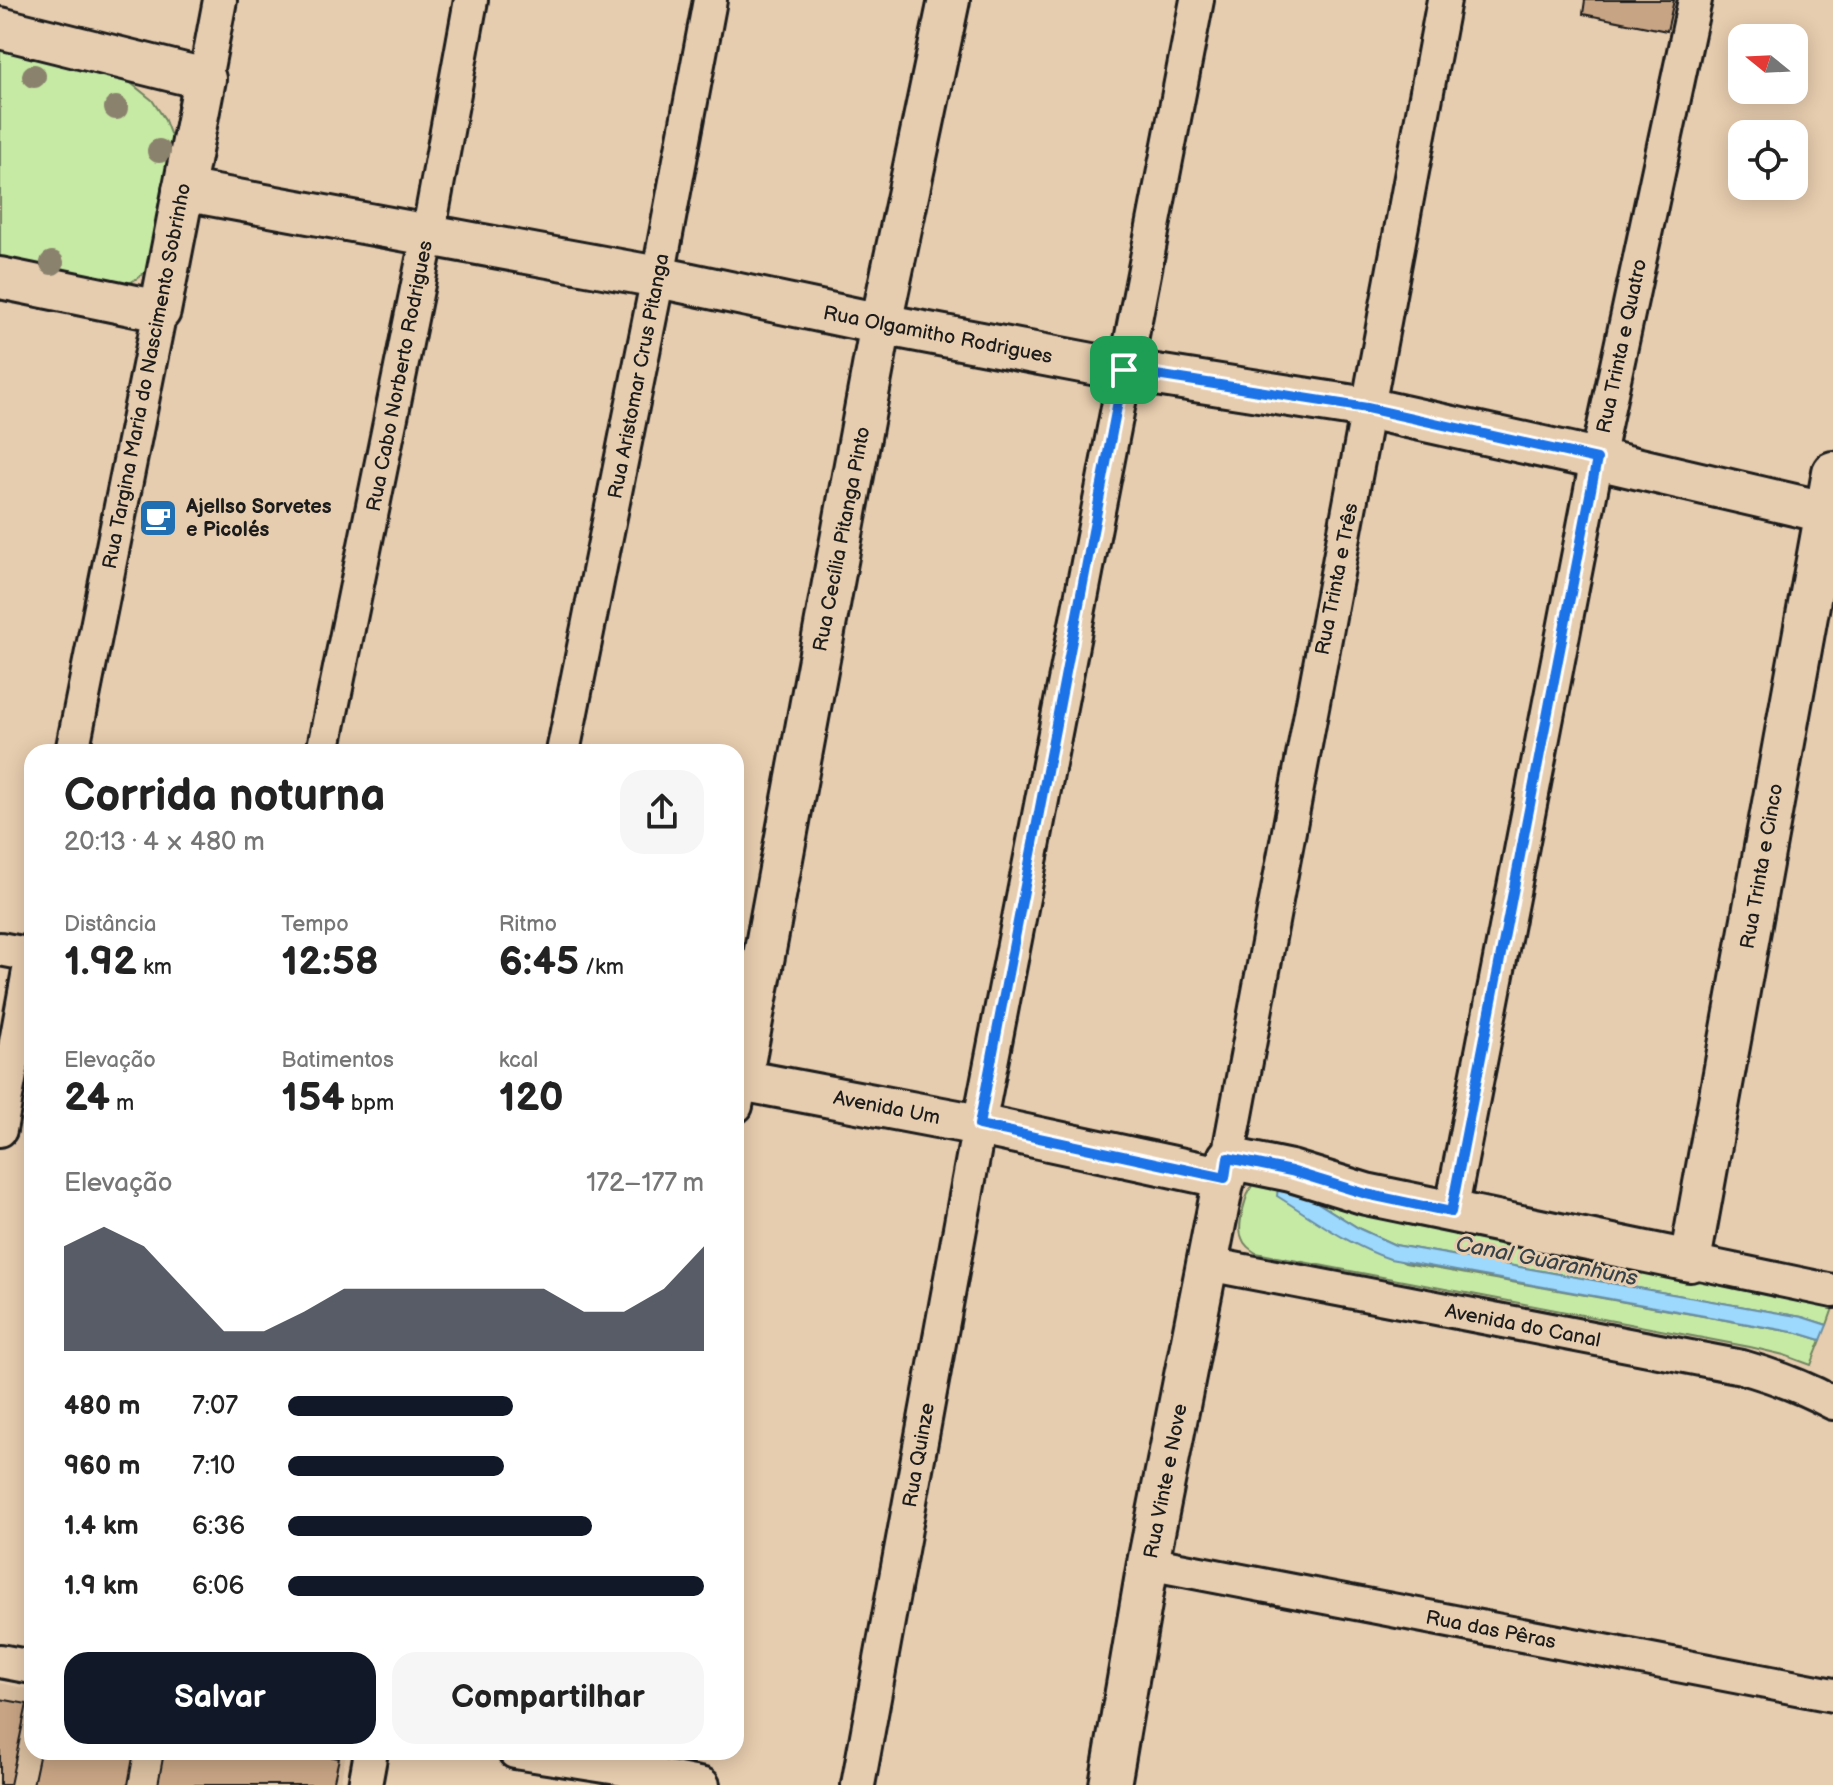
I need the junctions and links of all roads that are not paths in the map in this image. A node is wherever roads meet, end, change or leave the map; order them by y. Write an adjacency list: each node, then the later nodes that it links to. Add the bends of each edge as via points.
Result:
1 (220, 0): 9 (street, Rua Targina Maria do Nascimento Sobrinho)
2 (471, 0): 11 (street, Rua Cabo Norberto Rodrigues)
3 (710, 0): 12 (street, Rua Aristomar Crus Pitanga)
4 (949, 0): 15 (street, Rua Cecília Pitanga Pinto)
5 (1197, 0): 16 (street, Rua Quinze)
6 (1444, 0): 17 (street, Rua Trinta e Três)
7 (1695, 0): 18 (street, Rua Trinta e Quatro)
8 (0, 28): 9 (street)
9 (205, 79): 10 (street, Rua Targina Maria do Nascimento Sobrinho)
10 (183, 190): 11 (street, Rua Olgamitho Rodrigues); 14 (street, Rua Targina Maria do Nascimento Sobrinho)
11 (428, 235): 12 (street, Rua Olgamitho Rodrigues); 22 (street, Rua Cabo Norberto Rodrigues)
12 (658, 277): 15 (street, Rua Olgamitho Rodrigues); 23 (street, Rua Aristomar Crus Pitanga)
13 (0, 278): 14 (street)
14 (160, 311): 21 (street, Rua Targina Maria do Nascimento Sobrinho)
15 (881, 324): 16 (street, Rua Olgamitho Rodrigues); 27 (street, Rua Cecília Pitanga Pinto)
16 (1124, 370): 17 (street, Rua Olgamitho Rodrigues); 29 (street, Rua Quinze)
17 (1367, 408): 18 (street, Rua Olgamitho Rodrigues); 31 (street, Rua Trinta e Três)
18 (1597, 459): 20 (street, Rua Olgamitho Rodrigues); 32 (street, Rua Trinta e Quatro)
19 (1833, 472): 20 (street, Rua Trinta e Cinco)
20 (1829, 513): 33 (street, Rua Trinta e Cinco)
21 (74, 744)
22 (325, 744)
23 (565, 744)
24 (0, 949): 25 (street)
25 (24, 954)
26 (24, 999): 30 (street)
27 (744, 1056)
28 (744, 1089): 29 (street, Avenida Um)
29 (979, 1125): 31 (street, Avenida Um); 46 (street, Rua Quinze)
30 (0, 1130)
31 (1227, 1168): 32 (street, via 1291,1171); 34 (street, Rua Vinte e Nove)
32 (1451, 1212): 33 (street)
33 (1690, 1261): 35 (street)
34 (1208, 1264): 36 (street, Avenida do Canal, via 1742,1367); 37 (street, Rua Vinte e Nove)
35 (1833, 1291)
36 (1833, 1403)
37 (1148, 1563): 40 (street, Rua das Pêras); 47 (street, Rua Vinte e Nove)
38 (0, 1661): 39 (street)
39 (24, 1666)
40 (1833, 1695)
41 (370, 1760): 44 (street)
42 (566, 1760): 43 (street)
43 (618, 1768): 45 (street)
44 (365, 1785)
45 (703, 1785)
46 (858, 1785)
47 (1110, 1785)

